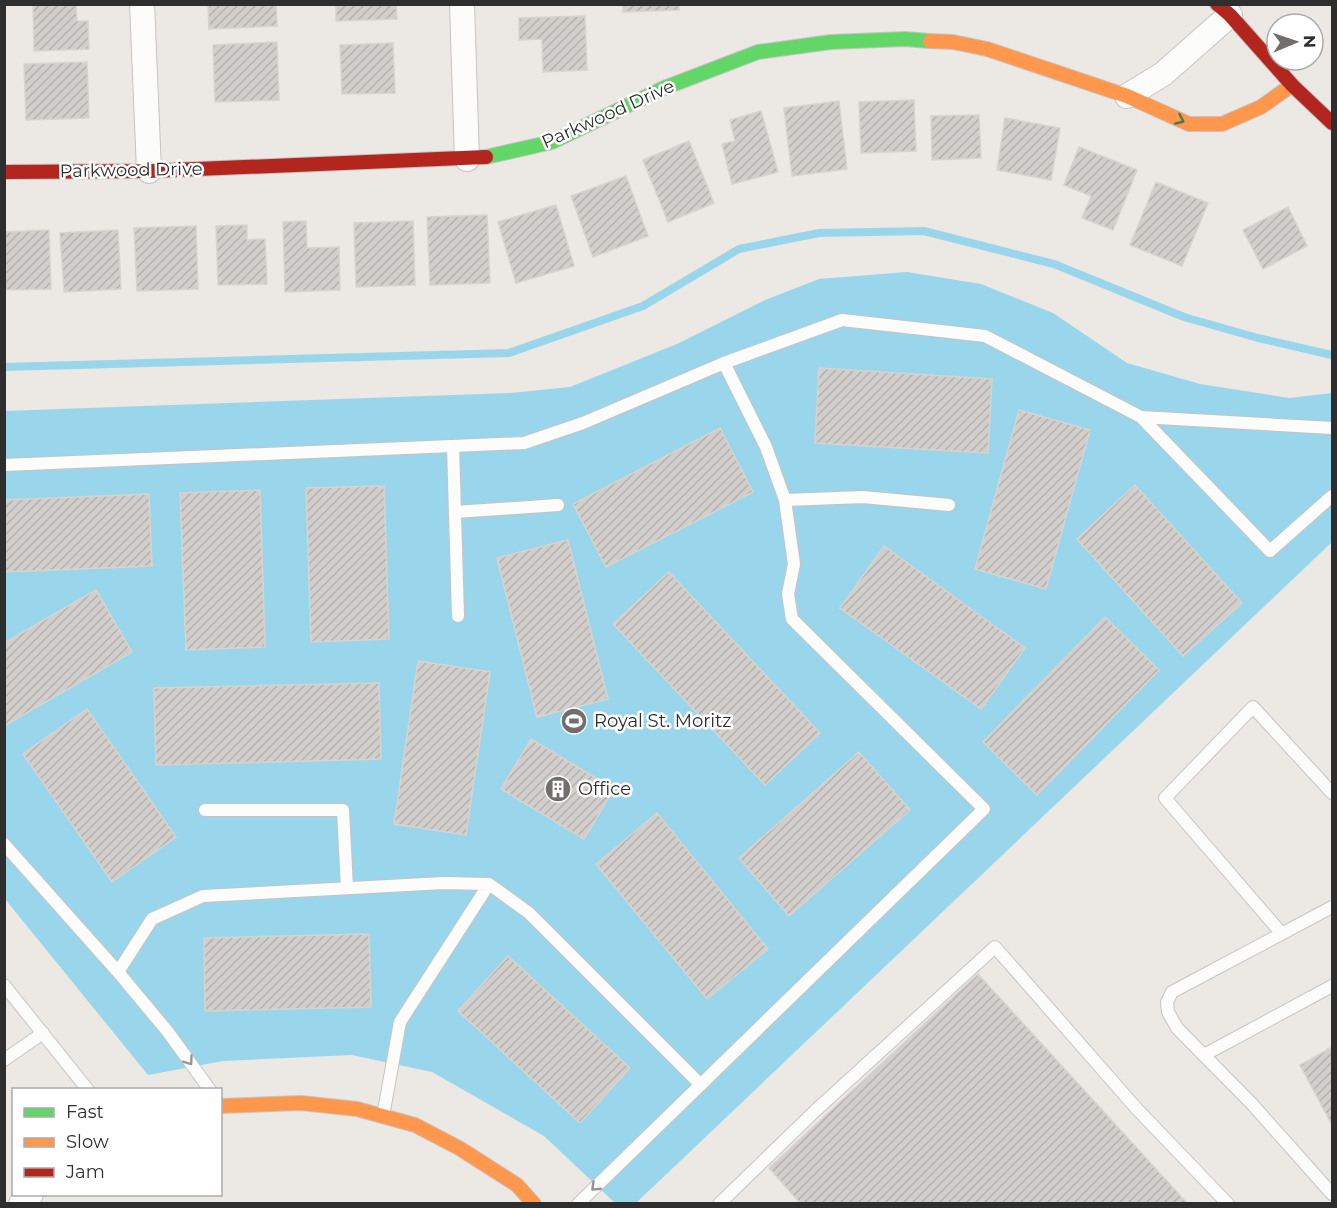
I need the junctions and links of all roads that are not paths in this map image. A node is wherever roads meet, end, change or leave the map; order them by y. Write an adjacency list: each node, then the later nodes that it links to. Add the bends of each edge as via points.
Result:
1 (142, 4): 8 (street)
2 (462, 4): 7 (street)
3 (1224, 10): 4 (street); 5 (street, via 1163,74)
4 (1292, 85): 5 (street, Parkwood Drive, one-way to 4, via 1189,124 1222,124 1261,108); 6 (street)
5 (1127, 96): 7 (street, Parkwood Drive, via 987,49 953,42 831,42 758,52 664,88 552,142)
6 (1332, 123)
7 (467, 159): 8 (street, Parkwood Drive)
8 (149, 171): 9 (street, Parkwood Drive)
9 (4, 172)
10 (724, 363): 11 (lane, via 842,320 985,336); 13 (lane, via 584,423 524,443); 16 (lane, via 766,447)
11 (1141, 417): 12 (lane); 15 (lane, via 1270,551)
12 (1332, 428)
13 (453, 446): 14 (lane); 19 (lane)
14 (4, 465)
15 (1332, 496)
16 (785, 500): 18 (lane, via 862,497); 34 (lane, via 794,564 788,594 792,618 984,809)
17 (558, 505): 19 (lane)
18 (949, 505)
19 (455, 512): 20 (lane)
20 (458, 616)
21 (1332, 793): 27 (lane, via 1253,707 1165,798)
22 (205, 810): 25 (lane, via 343,810)
23 (4, 844): 28 (lane)
24 (489, 884): 25 (lane); 34 (lane, via 529,913); 38 (lane, via 400,1023)
25 (347, 888): 28 (lane, via 203,896 152,919)
26 (1332, 908): 27 (lane)
27 (1282, 934): 32 (lane, via 1172,992 1168,1012 1177,1028)
28 (118, 972): 36 (lane, one-way to 36)
29 (4, 985): 31 (lane)
30 (1332, 986): 32 (lane)
31 (43, 1033): 33 (lane); 35 (lane)
32 (1204, 1055): 39 (lane)
33 (4, 1060)
34 (700, 1085): 41 (lane, one-way to 41)
35 (87, 1088)
36 (209, 1088)
37 (222, 1105): 38 (street, via 301,1103)
38 (383, 1116): 40 (street, via 415,1125 459,1148 517,1185)
39 (1332, 1194)
40 (534, 1203)
41 (578, 1203)
42 (719, 1203): 43 (lane, via 995,947 1136,1108)
43 (1228, 1203)

